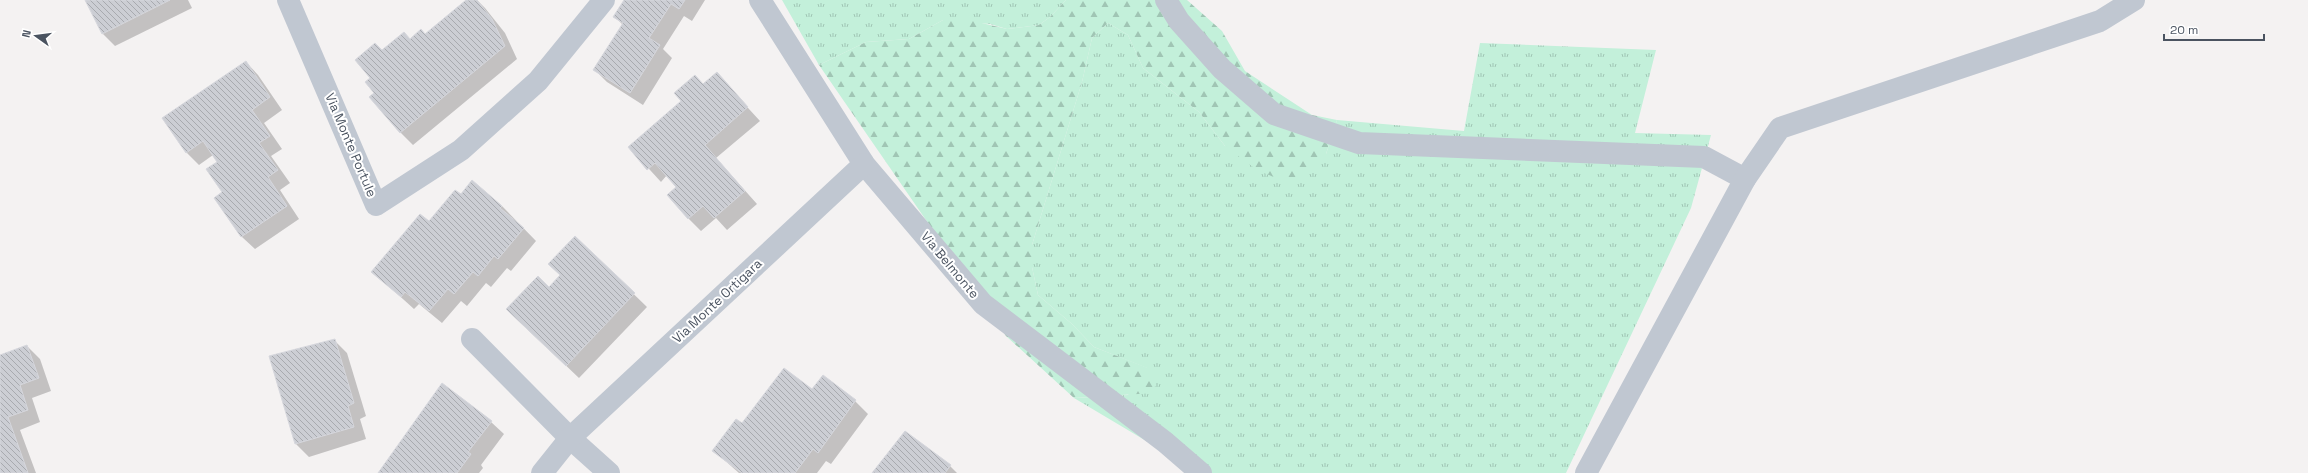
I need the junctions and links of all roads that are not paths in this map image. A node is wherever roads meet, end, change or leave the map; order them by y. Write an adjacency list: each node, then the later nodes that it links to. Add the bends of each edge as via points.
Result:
1 (288, 0): 2 (street, Via Monte Portule, via 376,205 461,150 538,81)
2 (604, 0)
3 (760, 0): 6 (street, Via Belmonte)
4 (1166, 0): 7 (street, via 1179,21 1222,69 1274,114 1359,143 1704,157)
5 (2134, 0): 7 (street, via 2100,21 1780,128)
6 (864, 164): 9 (street, Via Monte Ortigara); 12 (street, Via Belmonte, via 983,304 1165,442)
7 (1745, 179): 13 (street)
8 (472, 339): 9 (street)
9 (570, 438): 10 (street, Via Monte Ortigara); 11 (street)
10 (542, 473)
11 (609, 473)
12 (1201, 473)
13 (1586, 473)

